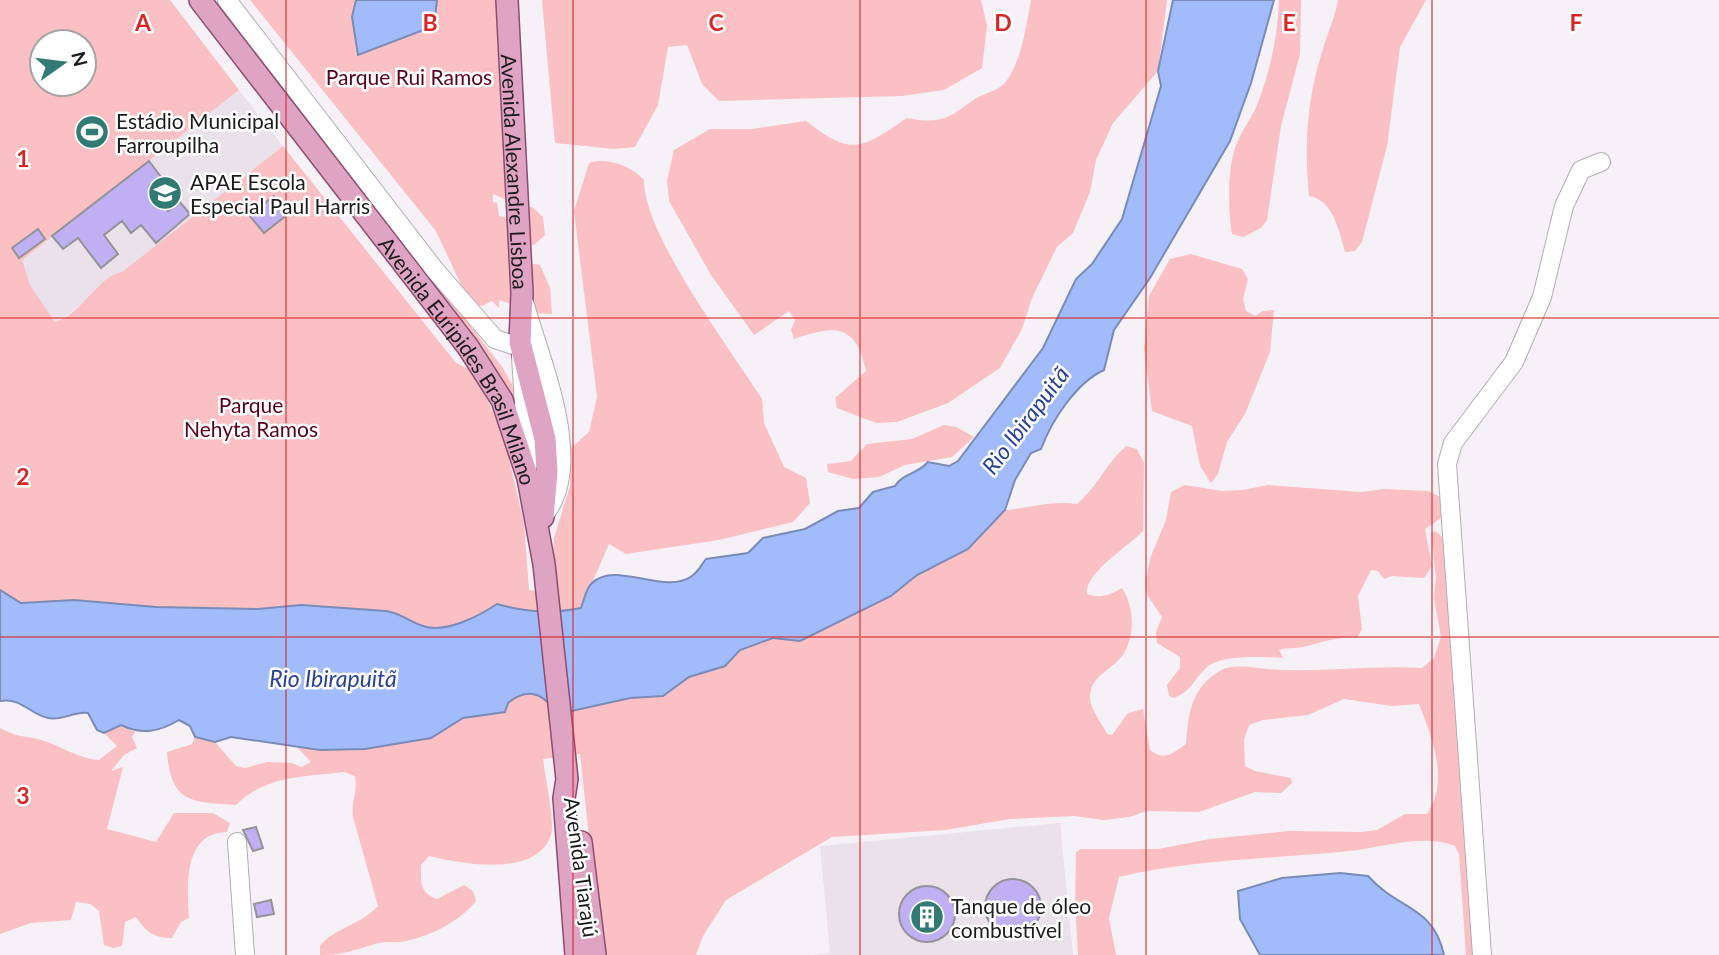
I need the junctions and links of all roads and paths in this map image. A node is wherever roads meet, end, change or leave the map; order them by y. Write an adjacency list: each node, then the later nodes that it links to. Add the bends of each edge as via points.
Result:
1 (200, 0): 7 (main road, Avenida Euripides Brasil Milano, via 494,382)
2 (227, 0): 6 (street, Avenida Euripides Brasil Milano, via 435,270 495,339 513,345)
3 (507, 0): 5 (main road, Avenida Alexandre Lisboa)
4 (1601, 162): 14 (street, via 1581,170 1564,206 1542,297 1514,362 1453,443 1447,464)
5 (522, 293): 6 (main road, Avenida Alexandre Lisboa); 8 (street, via 557,411 561,466 553,502)
6 (520, 342): 7 (street); 8 (main road, Avenida Euripides Brasil Milano, via 545,439 547,471)
7 (528, 478): 8 (main road, Avenida Euripides Brasil Milano)
8 (541, 524): 9 (main road, Avenida Euripides Brasil Milano)
9 (566, 771): 12 (main road, Avenida Tiarajú); 13 (main road, Avenida Tiarajú, via 575,795)
10 (237, 842): 11 (street)
11 (245, 955)
12 (576, 955)
13 (595, 955)
14 (1482, 955)

